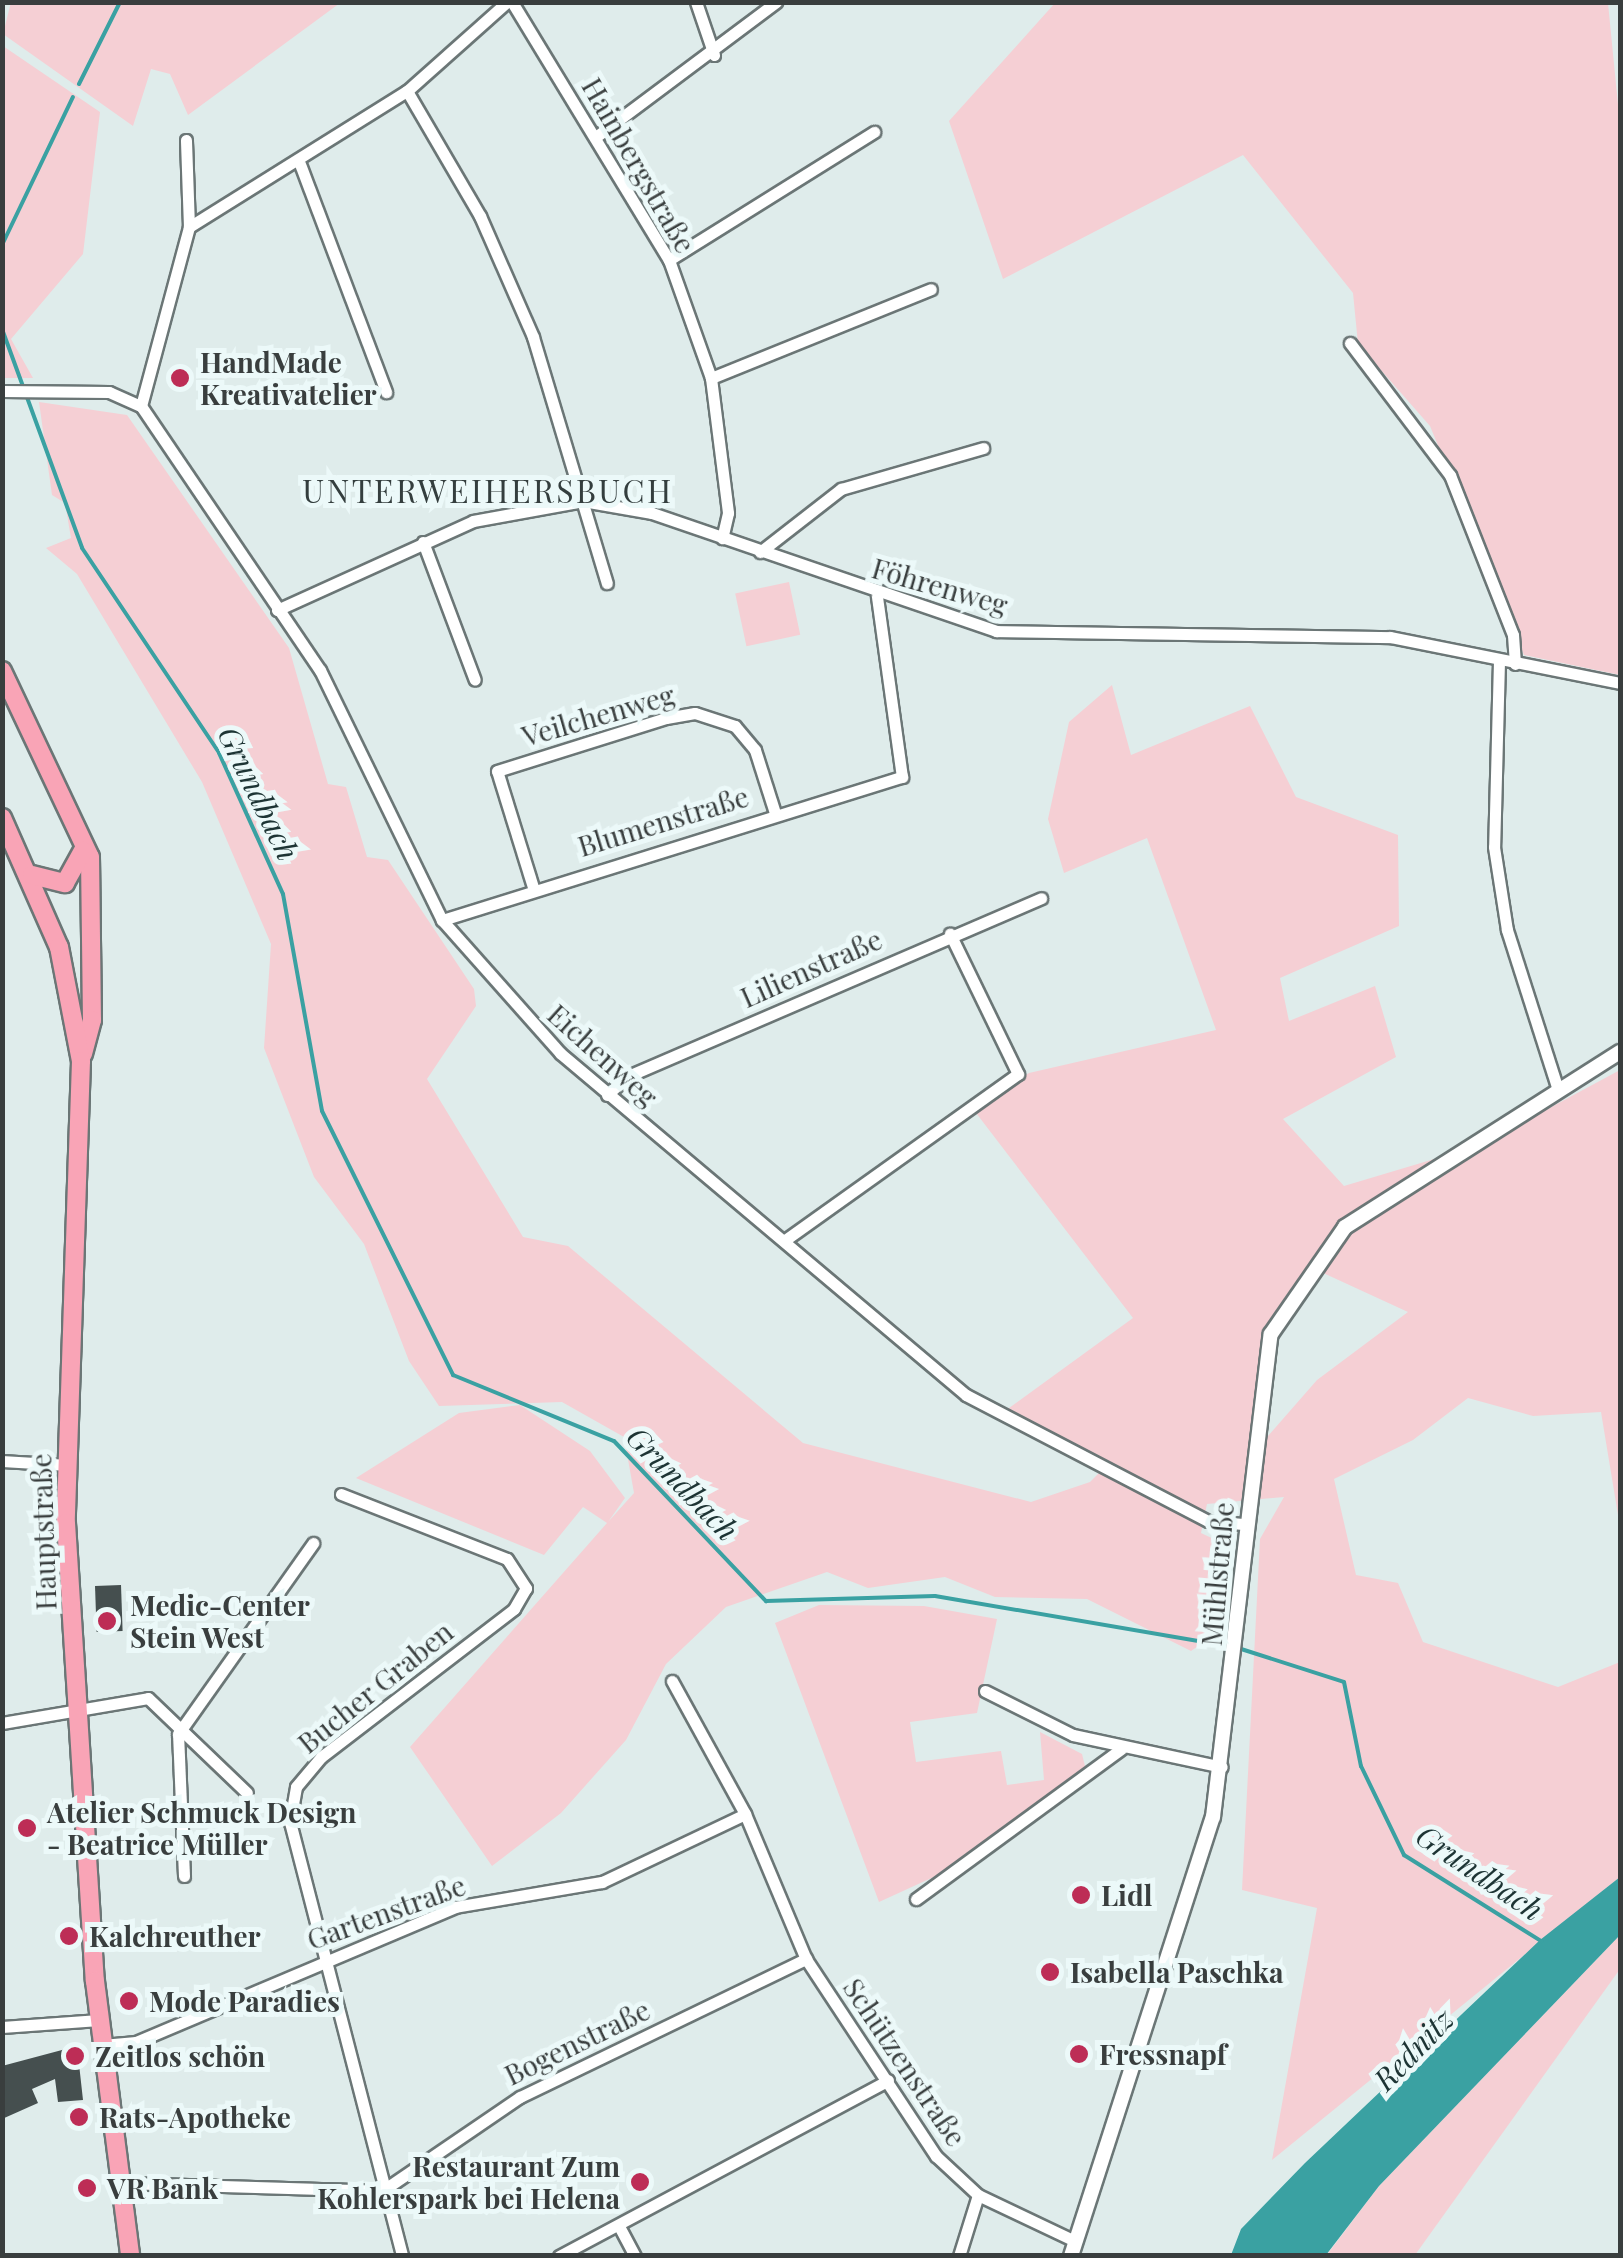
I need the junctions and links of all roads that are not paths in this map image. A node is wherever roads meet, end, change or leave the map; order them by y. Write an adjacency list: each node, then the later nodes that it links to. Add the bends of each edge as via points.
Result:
1 (509, 2): 5 (street); 7 (street, Hainbergstraße)
2 (696, 2): 4 (street)
3 (776, 2): 4 (street)
4 (714, 55): 7 (street)
5 (407, 91): 9 (street); 19 (street, via 480,216 533,337)
6 (874, 132): 11 (street)
7 (597, 136): 11 (street, Hainbergstraße)
8 (186, 140): 10 (street)
9 (300, 164): 10 (street); 16 (street)
10 (190, 226): 17 (street)
11 (669, 260): 14 (street, Hainbergstraße)
12 (931, 289): 14 (street)
13 (1350, 343): 27 (street, via 1450,475 1513,635)
14 (711, 378): 20 (street, Hainbergstraße, via 728,512)
15 (2, 391): 17 (street, via 109,392)
16 (386, 392)
17 (141, 406): 25 (street, Eichenweg)
18 (983, 448): 22 (street, via 842,489)
19 (583, 501): 20 (street, Föhrenweg); 21 (street, Föhrenweg, via 511,509); 23 (street)
20 (722, 538): 22 (street, Föhrenweg)
21 (423, 542): 25 (street, Föhrenweg); 29 (street)
22 (760, 552): 24 (street, Föhrenweg)
23 (607, 583)
24 (877, 596): 26 (street, Föhrenweg, via 1034,636 1390,637); 31 (street, Blumenstraße, via 902,777)
25 (277, 610): 37 (street, Eichenweg, via 341,705)
26 (1499, 662): 27 (street, Föhrenweg); 41 (street, via 1494,847 1507,930)
27 (1515, 664): 30 (street, Föhrenweg)
28 (2, 671): 33 (main road)
29 (475, 680)
30 (1620, 683)
31 (775, 813): 35 (street, Blumenstraße); 35 (street, Veilchenweg, via 755,750 735,726 695,713 666,718 497,771)
32 (2, 818): 34 (main road, Hauptstraße)
33 (83, 837): 34 (main road, via 73,878 54,885); 40 (main road, via 92,1020)
34 (32, 875): 40 (main road, Hauptstraße, via 59,947)
35 (532, 887): 37 (street, Blumenstraße)
36 (1041, 898): 38 (street, Lilienstraße)
37 (442, 920): 42 (street, Eichenweg, via 524,1018)
38 (950, 934): 42 (street, Lilienstraße, via 626,1077); 43 (street, via 1018,1074)
39 (1620, 1052): 41 (street, Mühlstraße)
40 (81, 1061): 45 (main road, Hauptstraße)
41 (1558, 1090): 47 (street, Mühlstraße, via 1373,1204 1321,1251 1270,1334)
42 (607, 1095): 43 (street, Eichenweg)
43 (785, 1240): 47 (street, Eichenweg, via 998,1416 1208,1521)
44 (2, 1461): 45 (street)
45 (66, 1465): 51 (main road, Hauptstraße)
46 (341, 1494): 60 (street, Bucher Graben, via 507,1559 526,1588 514,1609 321,1756 296,1787 290,1822)
47 (1246, 1524): 55 (street, Mühlstraße)
48 (313, 1543): 53 (street)
49 (672, 1681): 57 (street, Schützenstraße)
50 (985, 1691): 54 (street)
51 (81, 1712): 52 (street); 53 (street, via 148,1698); 62 (main road, Hauptstraße)
52 (2, 1722)
53 (183, 1727): 56 (street); 58 (street, via 176,1759)
54 (1121, 1749): 55 (street); 59 (street)
55 (1222, 1767): 70 (street, Mühlstraße, via 1195,1888)
56 (247, 1794)
57 (745, 1814): 60 (street, Gartenstraße, via 602,1882 454,1907); 61 (street, Schützenstraße)
58 (184, 1876)
59 (916, 1900)
60 (330, 1957): 64 (street, Gartenstraße, via 136,2042); 67 (street, Bucher Graben)
61 (806, 1959): 65 (street, Schützenstraße); 67 (street, Bogenstraße, via 520,2097)
62 (99, 2020): 63 (street); 64 (main road, Hauptstraße)
63 (2, 2027)
64 (102, 2044): 66 (main road, Hauptstraße)
65 (888, 2080): 68 (street, Schützenstraße, via 936,2156); 69 (street)
66 (120, 2182): 67 (street); 71 (main road, Hauptstraße)
67 (382, 2190): 72 (street, Bucher Graben)
68 (978, 2195): 70 (street, Schützenstraße); 75 (street)
69 (620, 2228): 73 (street); 74 (street)
70 (1073, 2248)
71 (130, 2256)
72 (402, 2256)
73 (560, 2256)
74 (635, 2256)
75 (959, 2256)

